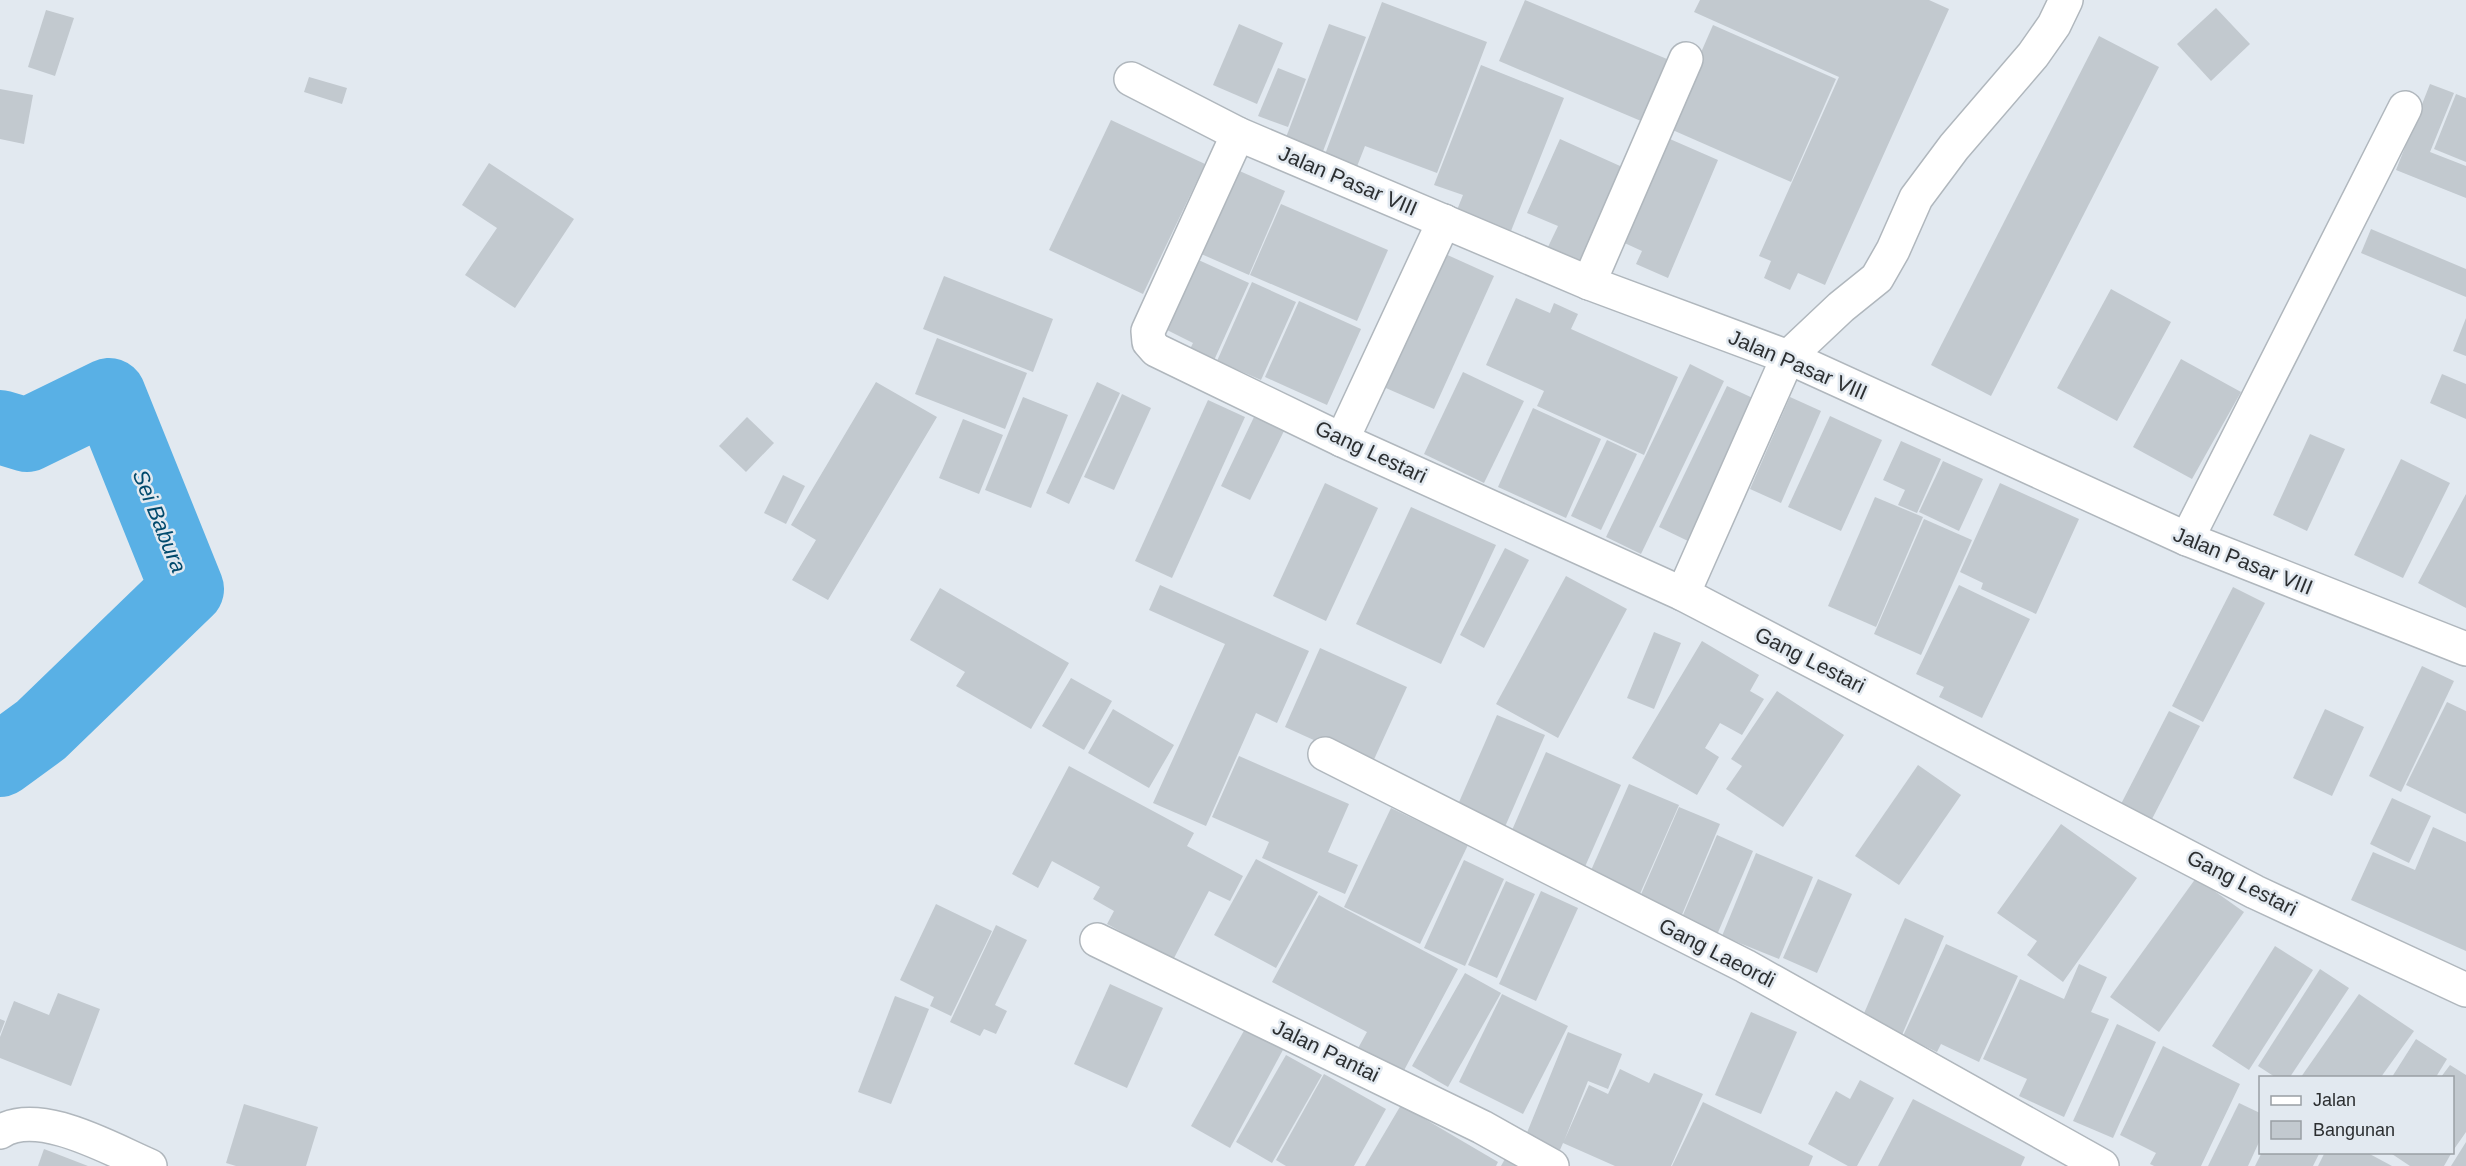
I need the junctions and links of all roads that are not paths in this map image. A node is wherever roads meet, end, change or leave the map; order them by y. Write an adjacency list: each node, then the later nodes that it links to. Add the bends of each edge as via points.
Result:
1 (2066, 0): 8 (street, via 2033,55 1916,198 1877,278)
2 (1686, 59): 7 (street)
3 (1131, 79): 5 (street, Jalan Pasar VIII)
4 (2406, 108): 10 (street)
5 (1238, 134): 6 (street, Jalan Pasar VIII); 9 (street, Gang Lestari, via 1148,331 1149,342 1156,350)
6 (1443, 221): 7 (street, Jalan Pasar VIII); 9 (street)
7 (1588, 283): 8 (street, Jalan Pasar VIII)
8 (1788, 357): 10 (street, Jalan Pasar VIII); 11 (street)
9 (1342, 440): 11 (street, Gang Lestari)
10 (2187, 539): 12 (street, Jalan Pasar VIII)
11 (1683, 594): 15 (street, Gang Lestari, via 2255,892)
12 (2466, 649)
13 (1325, 754): 19 (street, Gang Laeordi, via 1745,966)
14 (1097, 940): 18 (street, Jalan Pantai, via 1482,1127)
15 (2466, 990)
16 (0, 1132): 17 (street, via 10,1125 35,1124 67,1130)
17 (150, 1166)
18 (1552, 1166)
19 (2102, 1166)

